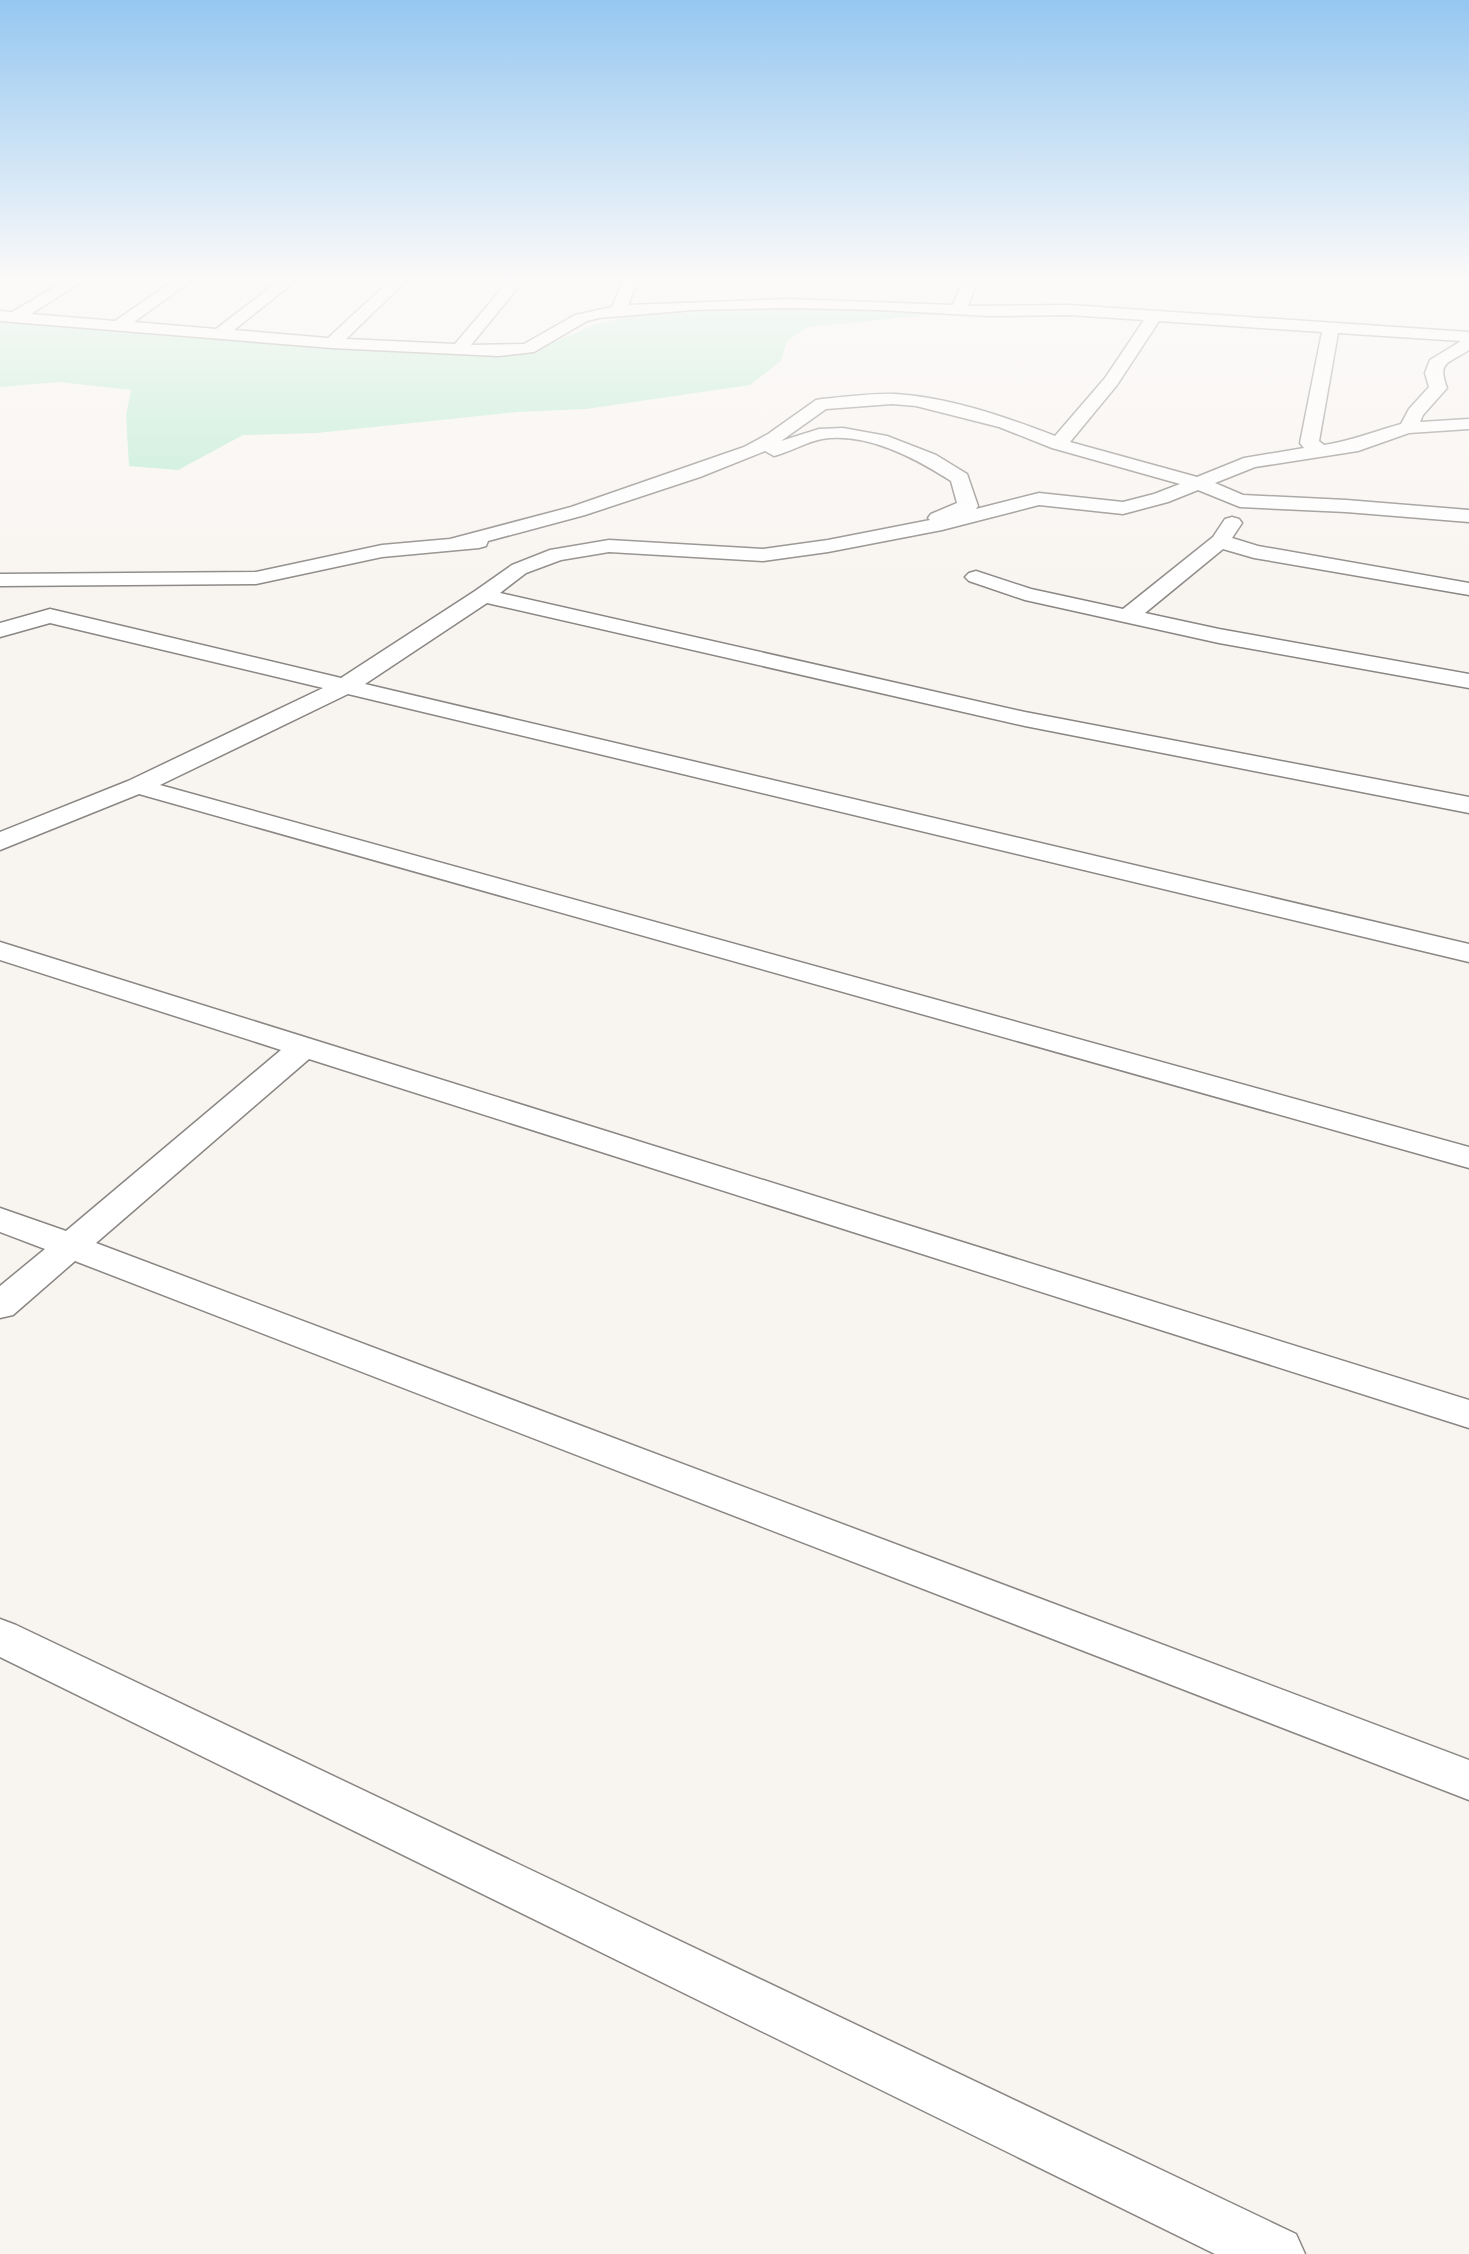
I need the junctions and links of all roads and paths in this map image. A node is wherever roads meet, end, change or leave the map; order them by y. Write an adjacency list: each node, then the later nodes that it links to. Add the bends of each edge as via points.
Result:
1 (1108, 384): 6 (street)
2 (1320, 384): 7 (street, via 1309,443)
3 (1436, 384): 5 (street, via 1438,388 1415,413)
4 (1469, 424): 5 (street)
5 (1409, 428): 7 (street, via 1358,445)
6 (1058, 444): 8 (street, via 1005,423 916,401 822,404 751,451); 9 (street)
7 (1321, 451): 9 (street, via 1251,462)
8 (693, 473): 12 (street, via 819,434 843,433 881,440 930,459 960,478 968,506 934,519); 14 (street, via 578,511)
9 (1199, 483): 10 (street); 12 (street, via 1123,508 1039,499)
10 (1240, 501): 11 (street); 13 (street)
11 (1469, 516)
12 (942, 524): 15 (street, via 763,555)
13 (1220, 541): 18 (street, via 1254,552); 20 (street)
14 (457, 543): 15 (street, via 538,541); 17 (street, via 382,551 256,578)
15 (609, 546): 19 (street, via 557,554 519,569)
16 (976, 577): 20 (street, via 1025,594)
17 (0, 580)
18 (1469, 589)
19 (483, 596): 23 (street); 25 (street, via 1024,719)
20 (1128, 616): 22 (street)
21 (0, 630): 23 (street, via 50,616)
22 (1469, 681)
23 (345, 686): 24 (street); 28 (street)
24 (137, 786): 26 (street); 30 (street)
25 (1469, 806)
26 (0, 842)
27 (0, 951): 29 (street)
28 (1469, 953)
29 (303, 1047): 32 (street); 34 (street)
30 (1469, 1158)
31 (0, 1219): 32 (street)
32 (70, 1246): 33 (street); 36 (street)
33 (0, 1306)
34 (1469, 1414)
35 (0, 1637): 37 (street)
36 (1469, 1780)
37 (1276, 2254)

